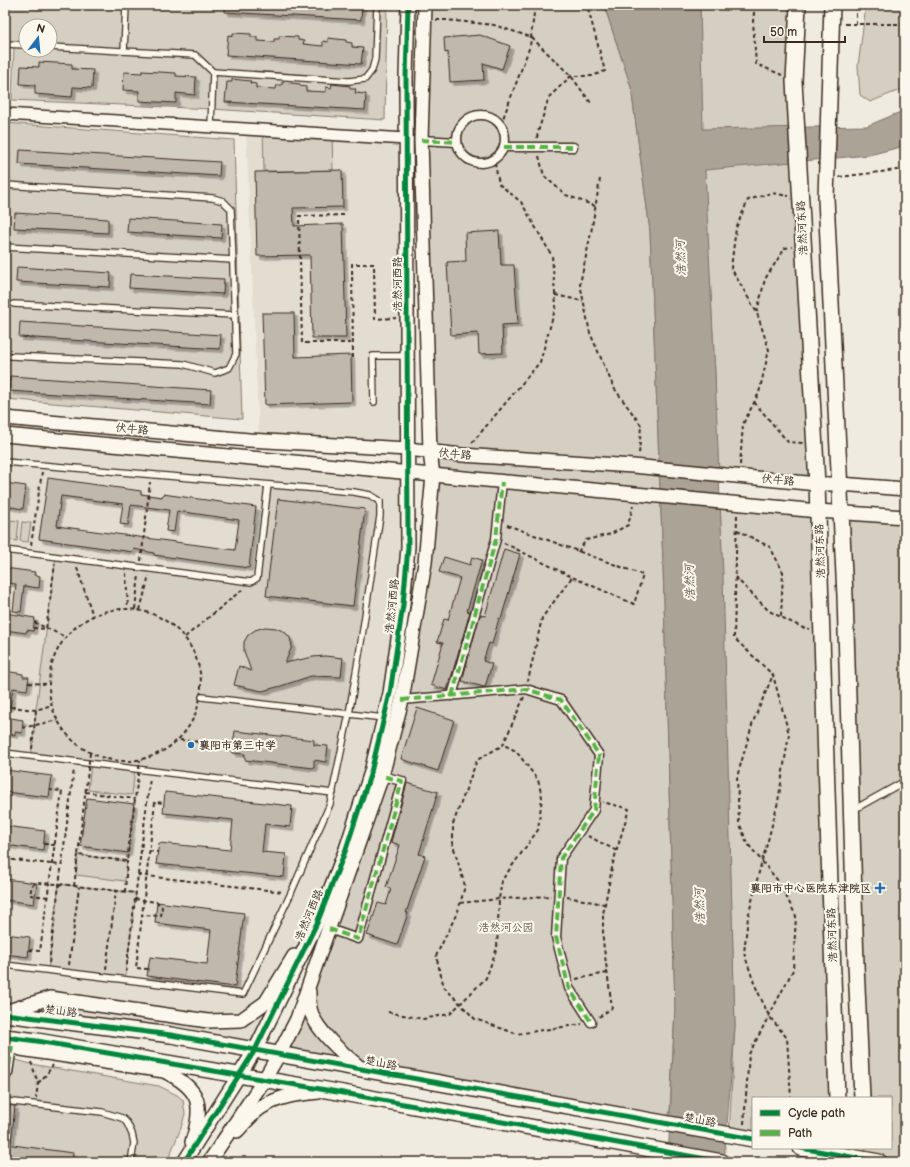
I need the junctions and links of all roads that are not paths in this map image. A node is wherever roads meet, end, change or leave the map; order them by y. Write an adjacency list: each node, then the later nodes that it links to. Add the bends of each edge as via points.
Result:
1 (126, 5): 10 (lane)
2 (377, 5): 11 (lane, via 375,60 372,70 364,78 349,80)
3 (408, 5): 14 (street, 浩然河西路)
4 (425, 5): 15 (street, 浩然河西路)
5 (798, 5): 35 (main road, 浩然河东路, via 794,81)
6 (832, 5): 36 (main road, 浩然河东路, via 826,198)
7 (5, 44): 8 (lane)
8 (18, 45)
9 (58, 47): 10 (lane)
10 (124, 51): 11 (lane, via 195,56)
11 (213, 72): 13 (lane)
12 (5, 114): 13 (street)
13 (211, 127): 14 (street)
14 (406, 139): 25 (street, 浩然河西路)
15 (421, 140): 16 (street); 30 (street, 浩然河西路)
16 (457, 142): 17 (street, via 464,156 478,163 494,159); 17 (street, via 460,126 465,120 480,114 488,115 501,124 506,139)
17 (504, 147): 18 (street)
18 (573, 147)
19 (5, 185): 21 (lane, via 213,198 223,201 231,209)
20 (5, 247): 21 (lane)
21 (233, 260): 23 (lane)
22 (14, 304): 23 (lane)
23 (235, 315): 24 (lane, via 236,354 229,368 215,373 183,364)
24 (11, 356)
25 (407, 356): 26 (lane, via 373,356); 29 (street, 浩然河西路)
26 (374, 402)
27 (5, 418): 29 (street, 伏牛路, via 254,440)
28 (5, 435): 32 (street)
29 (407, 449): 30 (street, 伏牛路); 32 (street, 浩然河西路)
30 (430, 452): 33 (street, 浩然河西路); 35 (street, 伏牛路, via 642,467)
31 (5, 462): 37 (lane)
32 (407, 473): 33 (street); 47 (street, 浩然河西路, via 408,547 403,604)
33 (433, 475): 34 (street); 45 (street, 浩然河西路, via 425,563)
34 (502, 482): 39 (street); 43 (street, via 496,538)
35 (818, 484): 36 (street, 伏牛路); 39 (main road, 浩然河东路)
36 (840, 484): 38 (street, 伏牛路); 40 (main road, 浩然河东路)
37 (268, 485): 42 (lane, via 257,578 251,582); 46 (lane, via 354,492 370,495 380,502 380,516)
38 (905, 489)
39 (818, 512): 40 (street); 67 (main road, 浩然河东路)
40 (841, 512): 41 (street); 52 (main road, 浩然河东路)
41 (905, 516)
42 (5, 550)
43 (452, 696): 45 (street); 58 (street, via 526,689 561,700 599,755 594,810 561,858 556,937 569,988)
44 (202, 697): 46 (lane)
45 (402, 700): 49 (street, 浩然河西路)
46 (349, 714): 47 (lane); 51 (lane)
47 (384, 718): 54 (street, 浩然河西路, via 371,772 346,849)
48 (5, 753): 51 (lane)
49 (382, 776): 53 (street, 浩然河西路); 53 (street, via 402,781 358,938)
50 (905, 781): 52 (lane)
51 (333, 793): 55 (lane, via 291,893 244,994)
52 (852, 811): 68 (main road, 浩然河东路)
53 (329, 929): 56 (street, 浩然河西路)
54 (308, 944): 57 (street, via 293,957 266,1002 241,1020 208,1021 50,998); 60 (street, 浩然河西路)
55 (5, 965)
56 (309, 985): 61 (street, 浩然河西路, via 297,1019); 62 (street, via 310,1009 315,1020 342,1053)
57 (5, 1013): 60 (main road, 楚山路, via 171,1035)
58 (591, 1022)
59 (8, 1042): 63 (street, via 8,1073); 64 (main road, via 37,1041); 75 (street, via 56,1055 164,1071 180,1078 194,1092 199,1109 197,1127)
60 (256, 1050): 61 (main road, 楚山路); 64 (street, 浩然河西路)
61 (279, 1054): 62 (main road, 楚山路); 65 (street, 浩然河西路)
62 (363, 1070): 70 (main road, 楚山路)
63 (5, 1076)
64 (240, 1076): 65 (main road); 75 (street, 浩然河西路)
65 (264, 1080): 66 (main road); 71 (street, 浩然河西路)
66 (332, 1091): 71 (street, via 293,1094 279,1099 259,1109); 78 (main road)
67 (837, 1097)
68 (862, 1097)
69 (5, 1101): 76 (lane, via 102,1112 122,1118 127,1123 134,1143)
70 (748, 1138)
71 (219, 1147): 77 (street, 浩然河西路)
72 (806, 1149): 73 (main road)
73 (839, 1155): 74 (main road)
74 (868, 1158)
75 (186, 1159)
76 (131, 1162)
77 (209, 1162)
78 (722, 1162)

